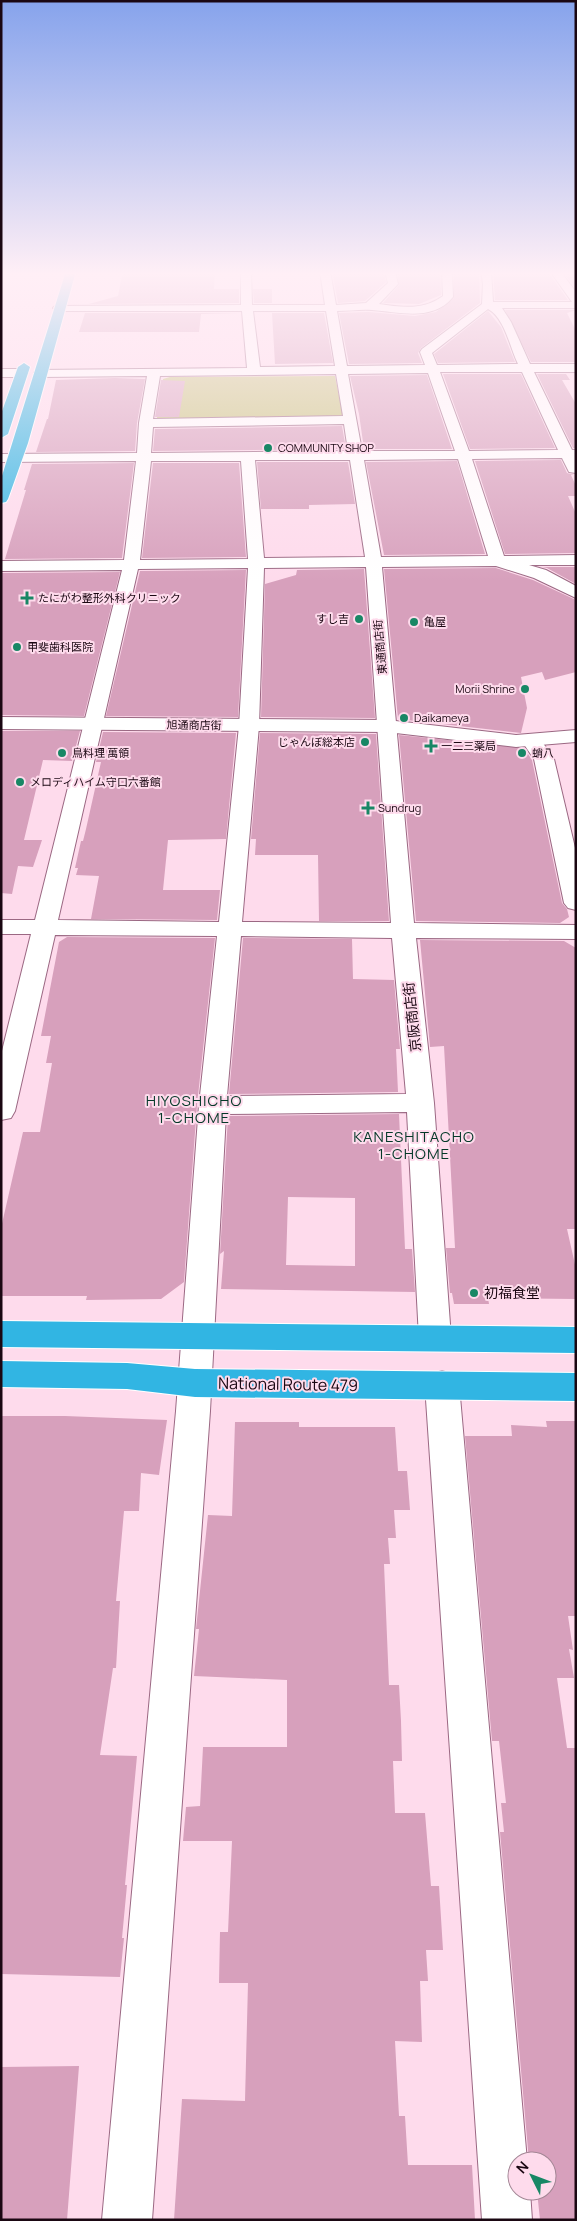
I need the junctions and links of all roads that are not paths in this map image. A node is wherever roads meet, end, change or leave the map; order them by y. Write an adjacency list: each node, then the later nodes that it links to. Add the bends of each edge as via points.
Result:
1 (21, 375): 9 (highway)
2 (40, 375): 16 (highway)
3 (154, 375): 8 (street)
4 (343, 375): 7 (street, 東通商店街)
5 (435, 375): 10 (street)
6 (529, 375): 11 (street)
7 (351, 420): 8 (street); 12 (street, 東通商店街)
8 (146, 422): 14 (street)
9 (1, 434)
10 (462, 454): 11 (street); 12 (street); 20 (street)
11 (571, 454): 17 (street)
12 (357, 455): 13 (street); 23 (street, 東通商店街)
13 (248, 456): 14 (street); 21 (street)
14 (144, 457): 16 (street); 22 (street)
15 (1, 458): 16 (street)
16 (17, 458): 18 (highway)
17 (576, 472)
18 (1, 499)
19 (576, 560): 20 (street)
20 (498, 561): 23 (street); 25 (street, via 540,574)
21 (256, 563): 22 (street); 23 (street); 28 (street)
22 (131, 565): 24 (street); 27 (street)
23 (374, 565): 29 (street, 東通商店街)
24 (1, 566)
25 (576, 592)
26 (1, 723): 27 (street, 旭通商店街)
27 (92, 723): 28 (street, 旭通商店街); 34 (street)
28 (248, 726): 29 (street, 旭通商店街); 35 (street)
29 (388, 726): 31 (street, 旭通商店街); 36 (street, 京阪商店街)
30 (576, 736): 31 (street, 旭通商店街)
31 (531, 740): 32 (street, via 560,794)
32 (576, 903)
33 (1, 927): 34 (street)
34 (44, 927): 35 (street); 40 (street)
35 (229, 929): 36 (street); 39 (street)
36 (403, 930): 37 (street); 38 (street, 京阪商店街)
37 (576, 932)
38 (420, 1103): 39 (street); 41 (street, 京阪商店街)
39 (213, 1105): 43 (street)
40 (1, 1112)
41 (435, 1323): 43 (highway); 44 (highway)
42 (1, 1334): 43 (highway)
43 (198, 1337): 46 (street)
44 (576, 1340)
45 (1, 1374): 46 (highway, National Route 479, via 128,1376)
46 (195, 1382): 47 (highway, National Route 479); 49 (street)
47 (442, 1385): 48 (highway, National Route 479); 50 (street)
48 (576, 1387)
49 (127, 2220)
50 (507, 2220)

